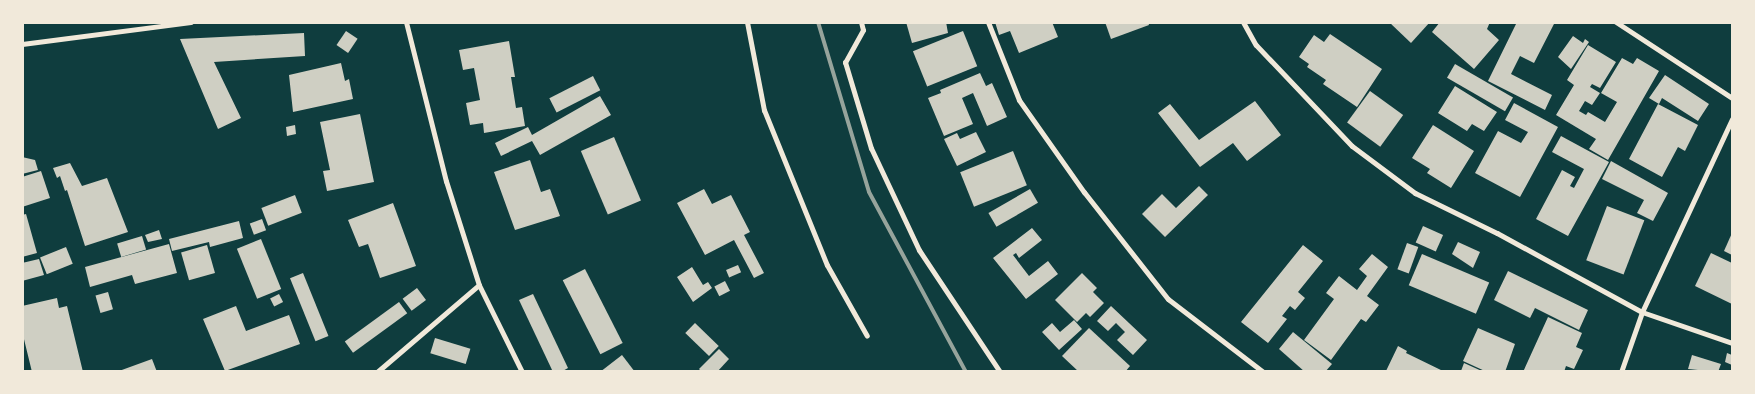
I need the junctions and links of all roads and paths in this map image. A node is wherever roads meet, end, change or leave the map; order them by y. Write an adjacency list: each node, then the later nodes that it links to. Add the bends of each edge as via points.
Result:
1 (190, 22): 8 (street)
2 (406, 22): 11 (street, via 446,181)
3 (747, 22): 13 (street, via 764,110 827,265)
4 (861, 22): 17 (street, via 863,30 845,62 871,148 919,250)
5 (988, 22): 18 (street, via 1019,100 1084,192 1168,299)
6 (1243, 22): 12 (street, via 1256,45 1352,146 1415,193 1497,233)
7 (1616, 22): 9 (street)
8 (22, 44)
9 (1732, 98)
10 (1732, 119): 12 (street)
11 (479, 285): 15 (street); 16 (street)
12 (1642, 312): 14 (street); 19 (street)
13 (867, 336)
14 (1732, 343)
15 (377, 372)
16 (522, 372)
17 (1000, 372)
18 (1263, 372)
19 (1621, 372)

